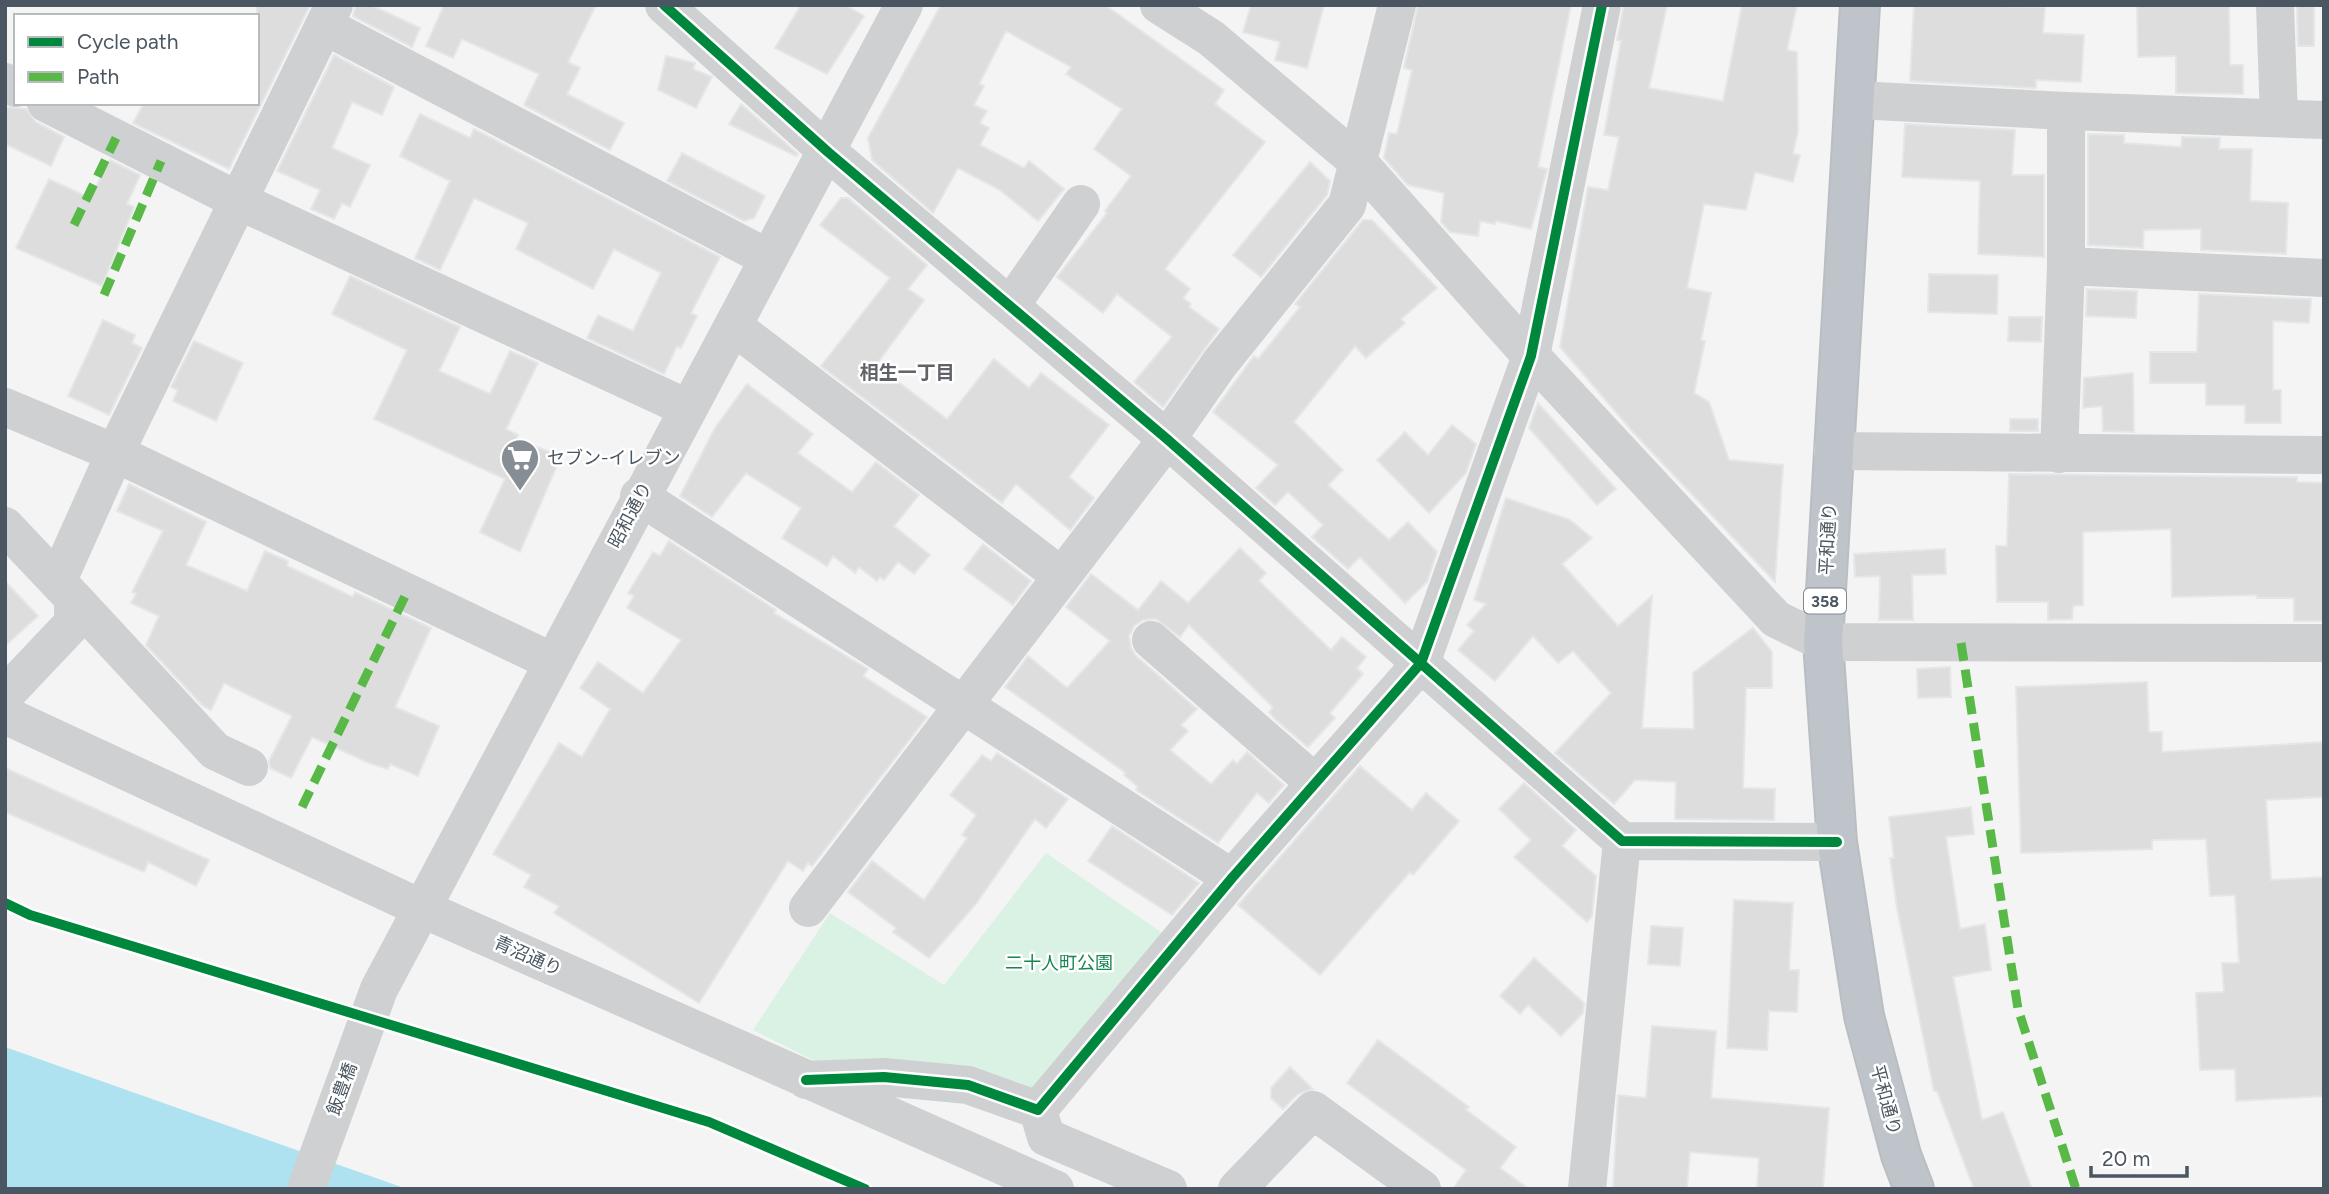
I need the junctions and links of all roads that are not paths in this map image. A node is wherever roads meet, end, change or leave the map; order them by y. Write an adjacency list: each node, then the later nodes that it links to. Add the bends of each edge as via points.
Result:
1 (904, 5): 14 (street, 昭和通り)
2 (1159, 5): 15 (street, via 1211,38)
3 (1397, 5): 15 (street)
4 (1602, 5): 23 (street)
5 (1860, 5): 9 (highway, 平和通り / 358)
6 (2274, 5): 12 (street)
7 (686, 13): 14 (street)
8 (329, 15): 16 (street); 18 (street)
9 (1856, 100): 11 (street); 27 (highway, 平和通り / 358)
10 (51, 105): 16 (street)
11 (2066, 111): 12 (street); 19 (street)
12 (2278, 118): 13 (street)
13 (2324, 120)
14 (828, 152): 18 (street, 昭和通り); 21 (street)
15 (1359, 163): 23 (street); 26 (street, via 1347,205 1220,363)
16 (239, 201): 25 (street); 28 (street)
17 (1081, 204): 21 (street)
18 (768, 258): 22 (street, 昭和通り)
19 (2066, 266): 20 (street); 29 (street)
20 (2324, 278)
21 (1011, 305): 26 (street)
22 (733, 326): 25 (street, 昭和通り); 33 (street)
23 (1531, 356): 36 (street, via 1776,619); 39 (street)
24 (5, 407): 28 (street)
25 (687, 408): 31 (street, 昭和通り)
26 (1167, 439): 33 (street); 39 (street)
27 (1833, 451): 29 (street); 36 (highway, 平和通り / 358)
28 (115, 453): 34 (street); 38 (street)
29 (2059, 454): 30 (street)
30 (2324, 455)
31 (639, 496): 38 (street, 昭和通り); 41 (street)
32 (5, 526): 34 (street)
33 (1060, 575): 41 (street)
34 (66, 589): 40 (street, via 73,623); 43 (street, via 215,751)
35 (1151, 640): 44 (street)
36 (1823, 642): 37 (street); 46 (highway, 平和通り / 358)
37 (2324, 643)
38 (553, 662): 49 (street, 昭和通り)
39 (1421, 663): 44 (street); 45 (street)
40 (5, 695)
41 (962, 703): 47 (street); 48 (street)
42 (5, 715): 49 (street, 青沼通り)
43 (249, 767)
44 (1315, 783): 47 (street)
45 (1622, 841): 46 (street); 58 (street)
46 (1837, 842): 59 (highway, 平和通り / 358, via 1864,1016)
47 (1231, 878): 52 (street)
48 (807, 908)
49 (423, 909): 50 (street, 昭和通り); 51 (street, 青沼通り)
50 (379, 989): 53 (street, 飯豊橋)
51 (806, 1080): 52 (street, via 884,1077 968,1084); 54 (street, 青沼通り)
52 (1038, 1110): 55 (street, via 1046,1137)
53 (306, 1189)
54 (1055, 1189)
55 (1168, 1189)
56 (1237, 1189): 57 (street, via 1313,1110)
57 (1422, 1189)
58 (1587, 1189)
59 (1914, 1189)

